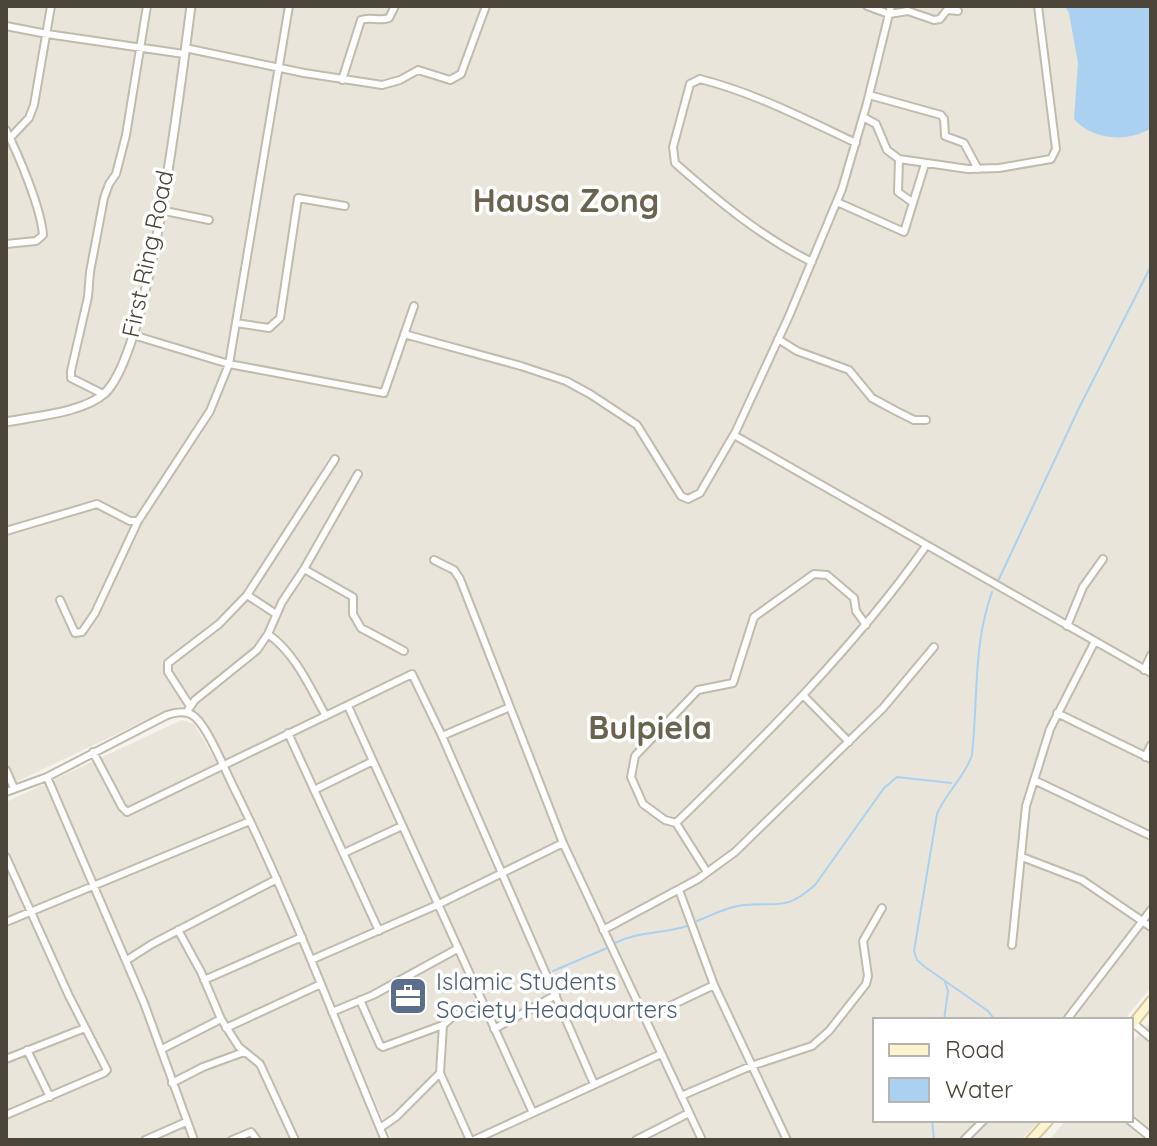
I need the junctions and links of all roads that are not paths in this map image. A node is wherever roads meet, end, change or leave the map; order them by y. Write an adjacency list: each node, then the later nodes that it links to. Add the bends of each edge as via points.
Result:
1 (51, 6): 13 (street)
2 (147, 6): 14 (street)
3 (191, 6): 15 (street, First Ring Road)
4 (289, 6): 16 (street)
5 (395, 6): 17 (street, via 389,18 361,20)
6 (486, 6): 17 (street, via 456,79 418,70 391,84)
7 (867, 6): 11 (street)
8 (891, 6): 11 (street)
9 (1038, 6): 25 (street, via 1055,154)
10 (958, 11): 11 (street, via 947,10 937,20 908,11)
11 (889, 14): 18 (street)
12 (6, 26): 13 (street)
13 (47, 34): 14 (street); 21 (street, via 34,105)
14 (139, 48): 15 (street); 39 (street, via 126,135 104,198 71,371 71,378)
15 (185, 51): 16 (street); 29 (street, First Ring Road)
16 (279, 68): 17 (street); 34 (street)
17 (342, 80)
18 (869, 95): 19 (street); 25 (street, via 941,115 945,136 964,143)
19 (863, 117): 22 (street); 23 (street, via 876,124 887,150)
20 (6, 130): 21 (street)
21 (10, 138): 31 (street, via 43,235 36,241)
22 (856, 143): 26 (street); 32 (street, via 728,87 700,79 690,84 673,147 675,163 743,219)
23 (899, 159): 24 (street); 27 (street, via 898,192)
24 (925, 164): 25 (street); 27 (street)
25 (978, 169)
26 (837, 202): 27 (street, via 904,232); 32 (street)
27 (912, 202)
28 (345, 206): 34 (street, via 298,198 280,318 269,328)
29 (160, 210): 30 (street); 36 (street, First Ring Road)
30 (209, 220)
31 (6, 244)
32 (812, 262): 37 (street)
33 (414, 306): 35 (street)
34 (236, 323): 38 (street)
35 (404, 334): 38 (street, via 384,393); 42 (street, via 521,366 590,394 637,425 681,496 688,499 700,493)
36 (133, 335): 38 (street); 39 (street, First Ring Road, via 122,368)
37 (778, 339): 40 (street, via 849,370 872,398 914,420); 42 (street)
38 (229, 364): 45 (street, via 210,411)
39 (103, 394): 41 (street, via 87,405)
40 (926, 420)
41 (6, 422)
42 (734, 435): 47 (street)
43 (335, 459): 51 (street)
44 (358, 474): 50 (street)
45 (138, 521): 46 (street, via 97,504); 52 (street, via 82,632 75,633)
46 (6, 531)
47 (926, 546): 54 (street); 55 (street)
48 (1103, 559): 55 (street, via 1083,587)
49 (434, 560): 64 (street, via 460,579)
50 (304, 569): 53 (street); 59 (street, via 353,597 353,614 361,628)
51 (247, 595): 53 (street); 65 (street, via 168,663)
52 (60, 600)
53 (276, 614): 56 (street)
54 (866, 625): 62 (street); 83 (street, via 854,598 821,573 754,617 733,683 698,690 635,756 631,777 643,804)
55 (1067, 626): 57 (street)
56 (268, 634): 65 (street, via 257,650); 67 (street, via 284,647)
57 (1094, 643): 61 (street); 66 (street)
58 (934, 647): 70 (street)
59 (404, 651)
60 (1151, 655): 61 (street)
61 (1147, 672)
62 (803, 695): 70 (street); 83 (street)
63 (348, 706): 67 (street); 69 (street, via 412,674); 74 (street)
64 (510, 707): 69 (street); 86 (street)
65 (188, 709): 72 (street); 75 (street)
66 (1057, 713): 73 (street); 78 (street)
67 (326, 716): 68 (street)
68 (288, 733): 75 (street); 80 (street)
69 (442, 736): 90 (street)
70 (849, 742): 91 (street, via 735,852)
71 (1151, 745): 73 (street)
72 (93, 752): 75 (street, via 127,812); 77 (street)
73 (1148, 758)
74 (373, 761): 80 (street); 84 (street)
75 (223, 765): 82 (street)
76 (6, 770): 79 (street)
77 (47, 777): 79 (street); 93 (street)
78 (1034, 780): 85 (street); 89 (street)
79 (14, 788): 81 (street)
80 (314, 790): 87 (street)
81 (6, 792)
82 (250, 821): 92 (street); 93 (street)
83 (676, 823): 91 (street)
84 (402, 826): 87 (street); 95 (street)
85 (1151, 836)
86 (563, 843): 90 (street); 103 (street)
87 (344, 853): 104 (street)
88 (6, 857): 98 (street)
89 (1022, 857): 99 (street, via 1082,880); 106 (street)
90 (502, 872): 95 (street); 113 (street)
91 (707, 872): 94 (street)
92 (277, 879): 102 (street); 105 (street)
93 (95, 887): 98 (street); 108 (street)
94 (679, 890): 103 (street); 112 (street)
95 (437, 905): 104 (street); 107 (street)
96 (882, 908): 133 (street, via 863,941 868,976 861,992 812,1046)
97 (1151, 910): 99 (street)
98 (31, 911): 100 (street); 124 (street)
99 (1144, 921): 101 (street); 119 (street)
100 (6, 922)
101 (1151, 927)
102 (178, 930): 108 (street); 110 (street)
103 (603, 930): 118 (street)
104 (379, 931): 109 (street)
105 (302, 937): 109 (street); 110 (street)
106 (1012, 945)
107 (457, 949): 114 (street); 116 (street)
108 (127, 960): 128 (street)
109 (311, 960): 111 (street)
110 (204, 980): 120 (street)
111 (321, 984): 117 (street); 125 (street)
112 (714, 985): 118 (street); 133 (street)
113 (556, 995): 126 (street); 136 (street)
114 (360, 1000): 117 (street); 122 (street, via 383,1047)
115 (1151, 1001): 121 (main road)
116 (482, 1003): 122 (street); 126 (street)
117 (332, 1012): 146 (street)
118 (645, 1018): 131 (street)
119 (1068, 1018)
120 (221, 1019): 125 (street); 128 (street)
121 (1133, 1024)
122 (443, 1025): 134 (street)
123 (1133, 1026): 127 (street)
124 (85, 1028): 129 (street); 138 (street, via 106,1071)
125 (226, 1028): 130 (street)
126 (494, 1029): 139 (street)
127 (1151, 1038)
128 (162, 1049): 135 (street)
129 (27, 1050): 132 (street); 138 (street)
130 (244, 1052): 135 (street); 152 (street, via 260,1064)
131 (661, 1054): 136 (street); 137 (street)
132 (6, 1059)
133 (751, 1066): 137 (street); 157 (street)
134 (440, 1073): 146 (street); 154 (street)
135 (172, 1083): 142 (street)
136 (594, 1084): 139 (street)
137 (681, 1096): 140 (street)
138 (50, 1097): 141 (street)
139 (533, 1113): 154 (street)
140 (689, 1113): 155 (street); 156 (street)
141 (6, 1115)
142 (186, 1122): 148 (street); 149 (street)
143 (982, 1122): 158 (street)
144 (1047, 1122): 159 (main road)
145 (1132, 1122): 147 (street)
146 (380, 1128): 153 (street)
147 (1151, 1137)
148 (145, 1140)
149 (194, 1140)
150 (232, 1140): 151 (street, via 251,1132)
151 (257, 1140)
152 (295, 1140)
153 (385, 1140)
154 (472, 1140)
155 (636, 1140)
156 (702, 1140)
157 (787, 1140)
158 (964, 1140)
159 (1031, 1140)

